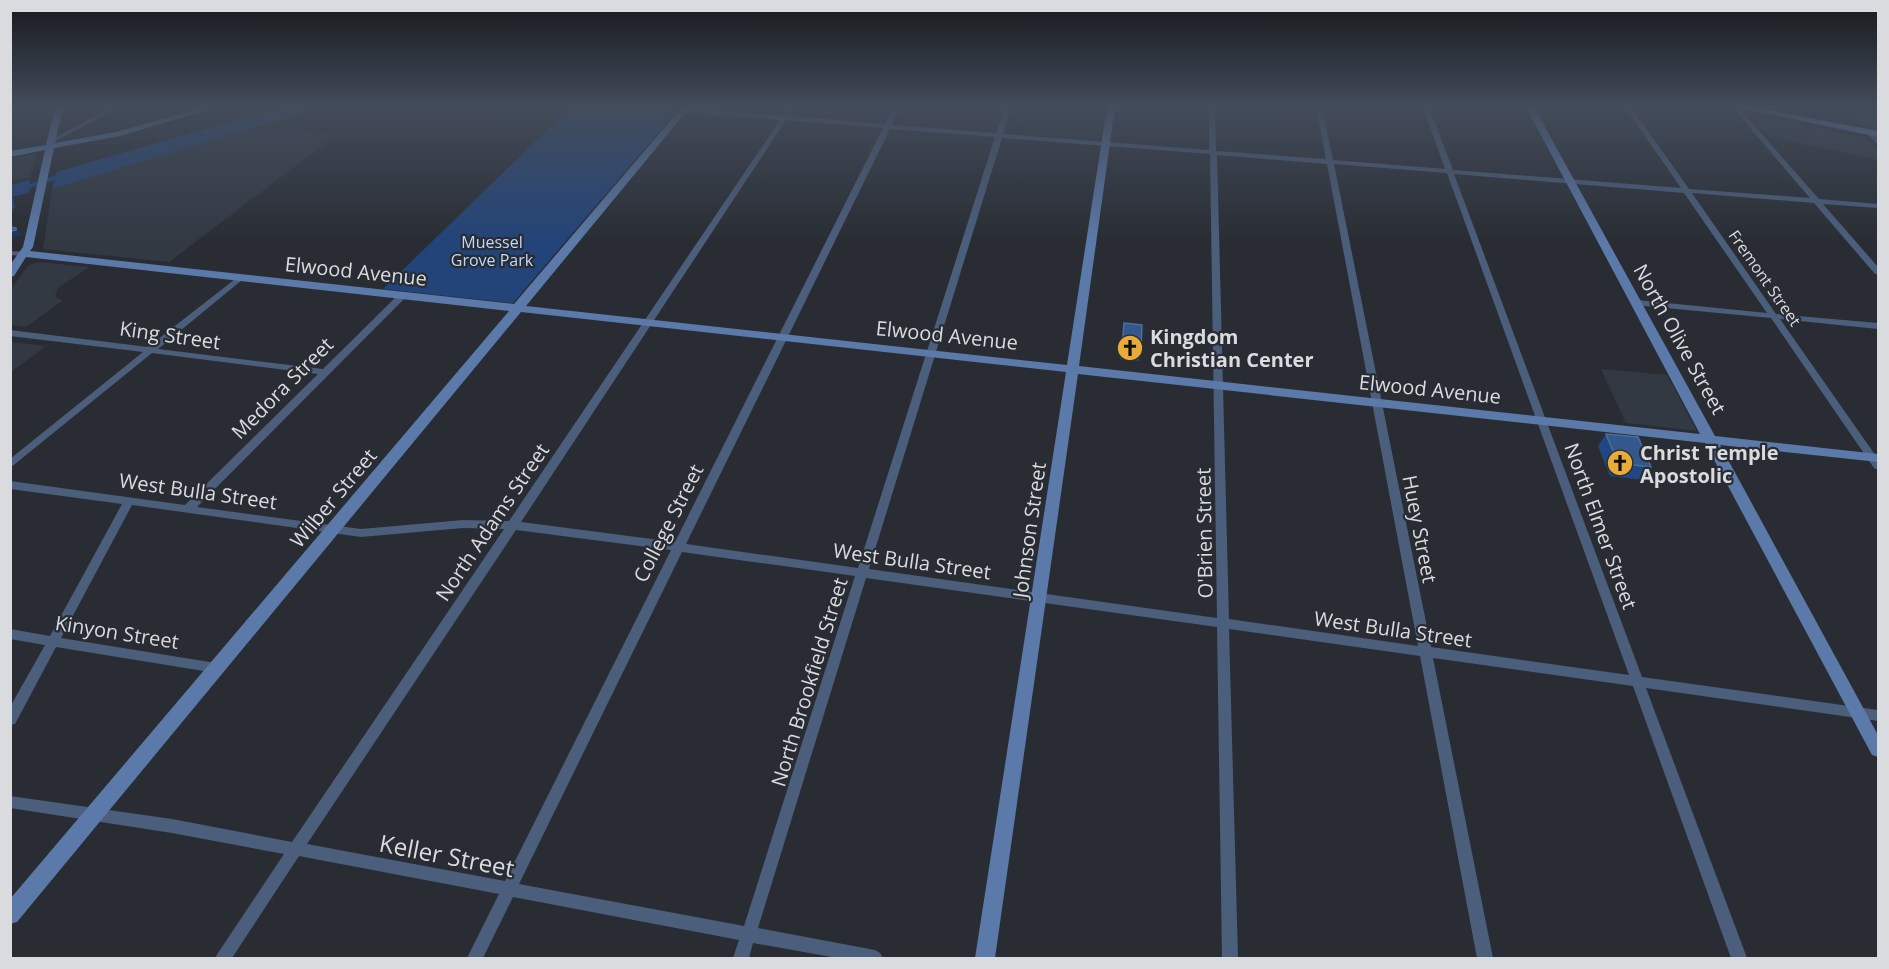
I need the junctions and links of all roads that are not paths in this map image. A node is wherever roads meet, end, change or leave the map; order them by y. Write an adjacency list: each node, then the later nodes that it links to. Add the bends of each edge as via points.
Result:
1 (50, 152): 21 (street)
2 (649, 152): 27 (street, Wilber Street)
3 (761, 152): 29 (street, North Adams Street)
4 (876, 152): 32 (street, College Street)
5 (994, 152): 34 (street, North Brookfield Street)
6 (1104, 152): 35 (street, Johnson Street)
7 (1204, 152): 13 (street)
8 (1328, 152): 14 (street, Huey Street)
9 (1443, 152): 15 (street, North Elmer Street)
10 (1555, 152): 16 (street, North Olive Street)
11 (1660, 152): 17 (street, Fremont Street)
12 (1774, 152): 18 (street)
13 (1213, 153): 14 (street); 37 (street, O'Brien Street)
14 (1330, 163): 15 (street); 38 (street, Huey Street)
15 (1450, 172): 16 (street); 39 (street, North Elmer Street)
16 (1571, 182): 17 (street); 26 (street, North Olive Street)
17 (1687, 191): 18 (street); 28 (street, Fremont Street)
18 (1817, 201): 19 (street); 22 (street)
19 (1878, 206)
20 (10, 253): 21 (street, Elwood Avenue)
21 (24, 254): 23 (street); 24 (street, Elwood Avenue)
22 (1878, 272)
23 (10, 274)
24 (240, 278): 25 (street, Elwood Avenue); 33 (street)
25 (403, 295): 27 (street, Elwood Avenue); 36 (street, Medora Street)
26 (1637, 303): 28 (street); 40 (street, North Olive Street)
27 (520, 308): 29 (street, Elwood Avenue); 47 (street, Wilber Street)
28 (1774, 316): 30 (street); 41 (street, Fremont Street)
29 (649, 322): 32 (street, Elwood Avenue); 46 (street, North Adams Street)
30 (1878, 326)
31 (10, 333): 33 (street, King Street)
32 (784, 337): 34 (street, Elwood Avenue); 48 (street, College Street)
33 (151, 350): 36 (street, King Street); 42 (street)
34 (932, 353): 35 (street, Elwood Avenue); 49 (street, North Brookfield Street)
35 (1073, 369): 37 (street, Elwood Avenue); 50 (street, Johnson Street)
36 (326, 372): 45 (street, Medora Street)
37 (1219, 385): 38 (street, Elwood Avenue); 51 (street, O'Brien Street)
38 (1377, 402): 39 (street, Elwood Avenue); 54 (street, Huey Street)
39 (1541, 421): 40 (street, Elwood Avenue); 56 (street, North Elmer Street)
40 (1711, 440): 41 (street, Elwood Avenue); 57 (street, North Olive Street)
41 (1876, 460)
42 (10, 465)
43 (10, 485): 44 (street, West Bulla Street)
44 (129, 501): 45 (street, West Bulla Street); 53 (street)
45 (188, 509): 47 (street, West Bulla Street)
46 (514, 525): 47 (street, West Bulla Street, via 463,524 372,533); 48 (street, West Bulla Street); 63 (street, North Adams Street)
47 (333, 530): 55 (street, Wilber Street)
48 (679, 548): 49 (street, West Bulla Street); 64 (street, College Street)
49 (862, 573): 50 (street, West Bulla Street); 66 (street, North Brookfield Street)
50 (1039, 599): 51 (street, West Bulla Street); 71 (street, Johnson Street)
51 (1224, 626): 54 (street, West Bulla Street); 72 (street, O'Brien Street)
52 (10, 634): 53 (street, Kinyon Street)
53 (53, 642): 55 (street, Kinyon Street); 59 (street)
54 (1426, 653): 56 (street, West Bulla Street); 73 (street, Huey Street)
55 (216, 668): 62 (street, Wilber Street)
56 (1638, 683): 57 (street, West Bulla Street); 74 (street, North Elmer Street)
57 (1858, 713): 58 (street, West Bulla Street); 60 (street, North Olive Street)
58 (1878, 715)
59 (10, 720)
60 (1878, 750)
61 (10, 802): 62 (street, Keller Street)
62 (94, 815): 63 (street, Keller Street); 65 (street, Wilber Street)
63 (296, 849): 64 (street, Keller Street); 67 (street, North Adams Street)
64 (510, 889): 66 (street, Keller Street); 68 (street, College Street)
65 (10, 915)
66 (749, 935): 69 (street, North Brookfield Street); 70 (street, Keller Street)
67 (223, 958)
68 (475, 958)
69 (741, 958)
70 (875, 958)
71 (985, 958)
72 (1230, 958)
73 (1485, 958)
74 (1739, 958)

